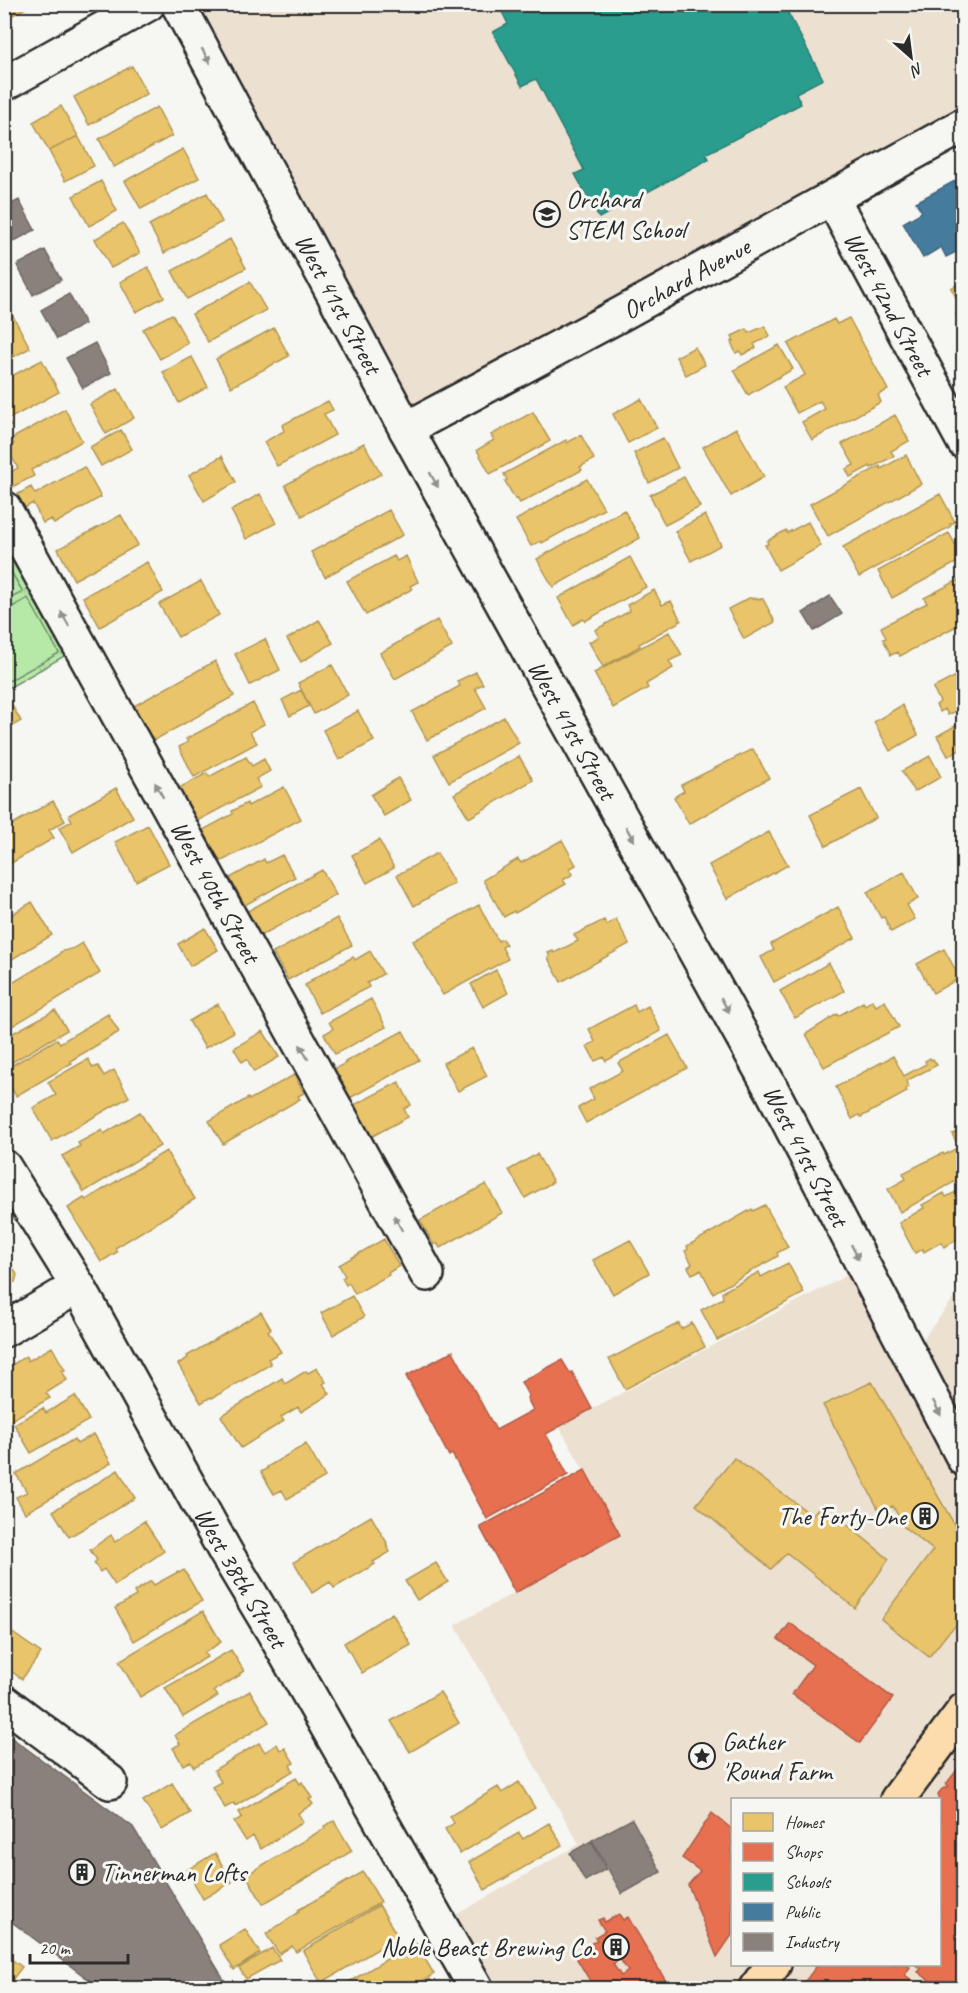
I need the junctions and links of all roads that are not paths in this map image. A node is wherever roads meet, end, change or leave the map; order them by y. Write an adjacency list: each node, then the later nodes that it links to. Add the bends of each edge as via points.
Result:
1 (148, 4): 3 (street)
2 (178, 4): 6 (street, West 41st Street, one-way to 6)
3 (4, 84)
4 (963, 125): 5 (street, Orchard Avenue)
5 (832, 198): 6 (street, Orchard Avenue); 7 (street, West 42nd Street)
6 (406, 429): 13 (street, West 41st Street, one-way to 13, via 772,1090)
7 (963, 442)
8 (4, 508): 10 (street, West 40th Street, one-way to 8)
9 (4, 1167): 11 (street, West 38th Street)
10 (427, 1274)
11 (78, 1286): 12 (street); 19 (street, West 38th Street)
12 (4, 1330)
13 (963, 1459)
14 (4, 1702): 16 (street)
15 (963, 1710): 17 (main road)
16 (110, 1782)
17 (898, 1798)
18 (773, 1966): 20 (main road)
19 (476, 1989)
20 (756, 1989)

